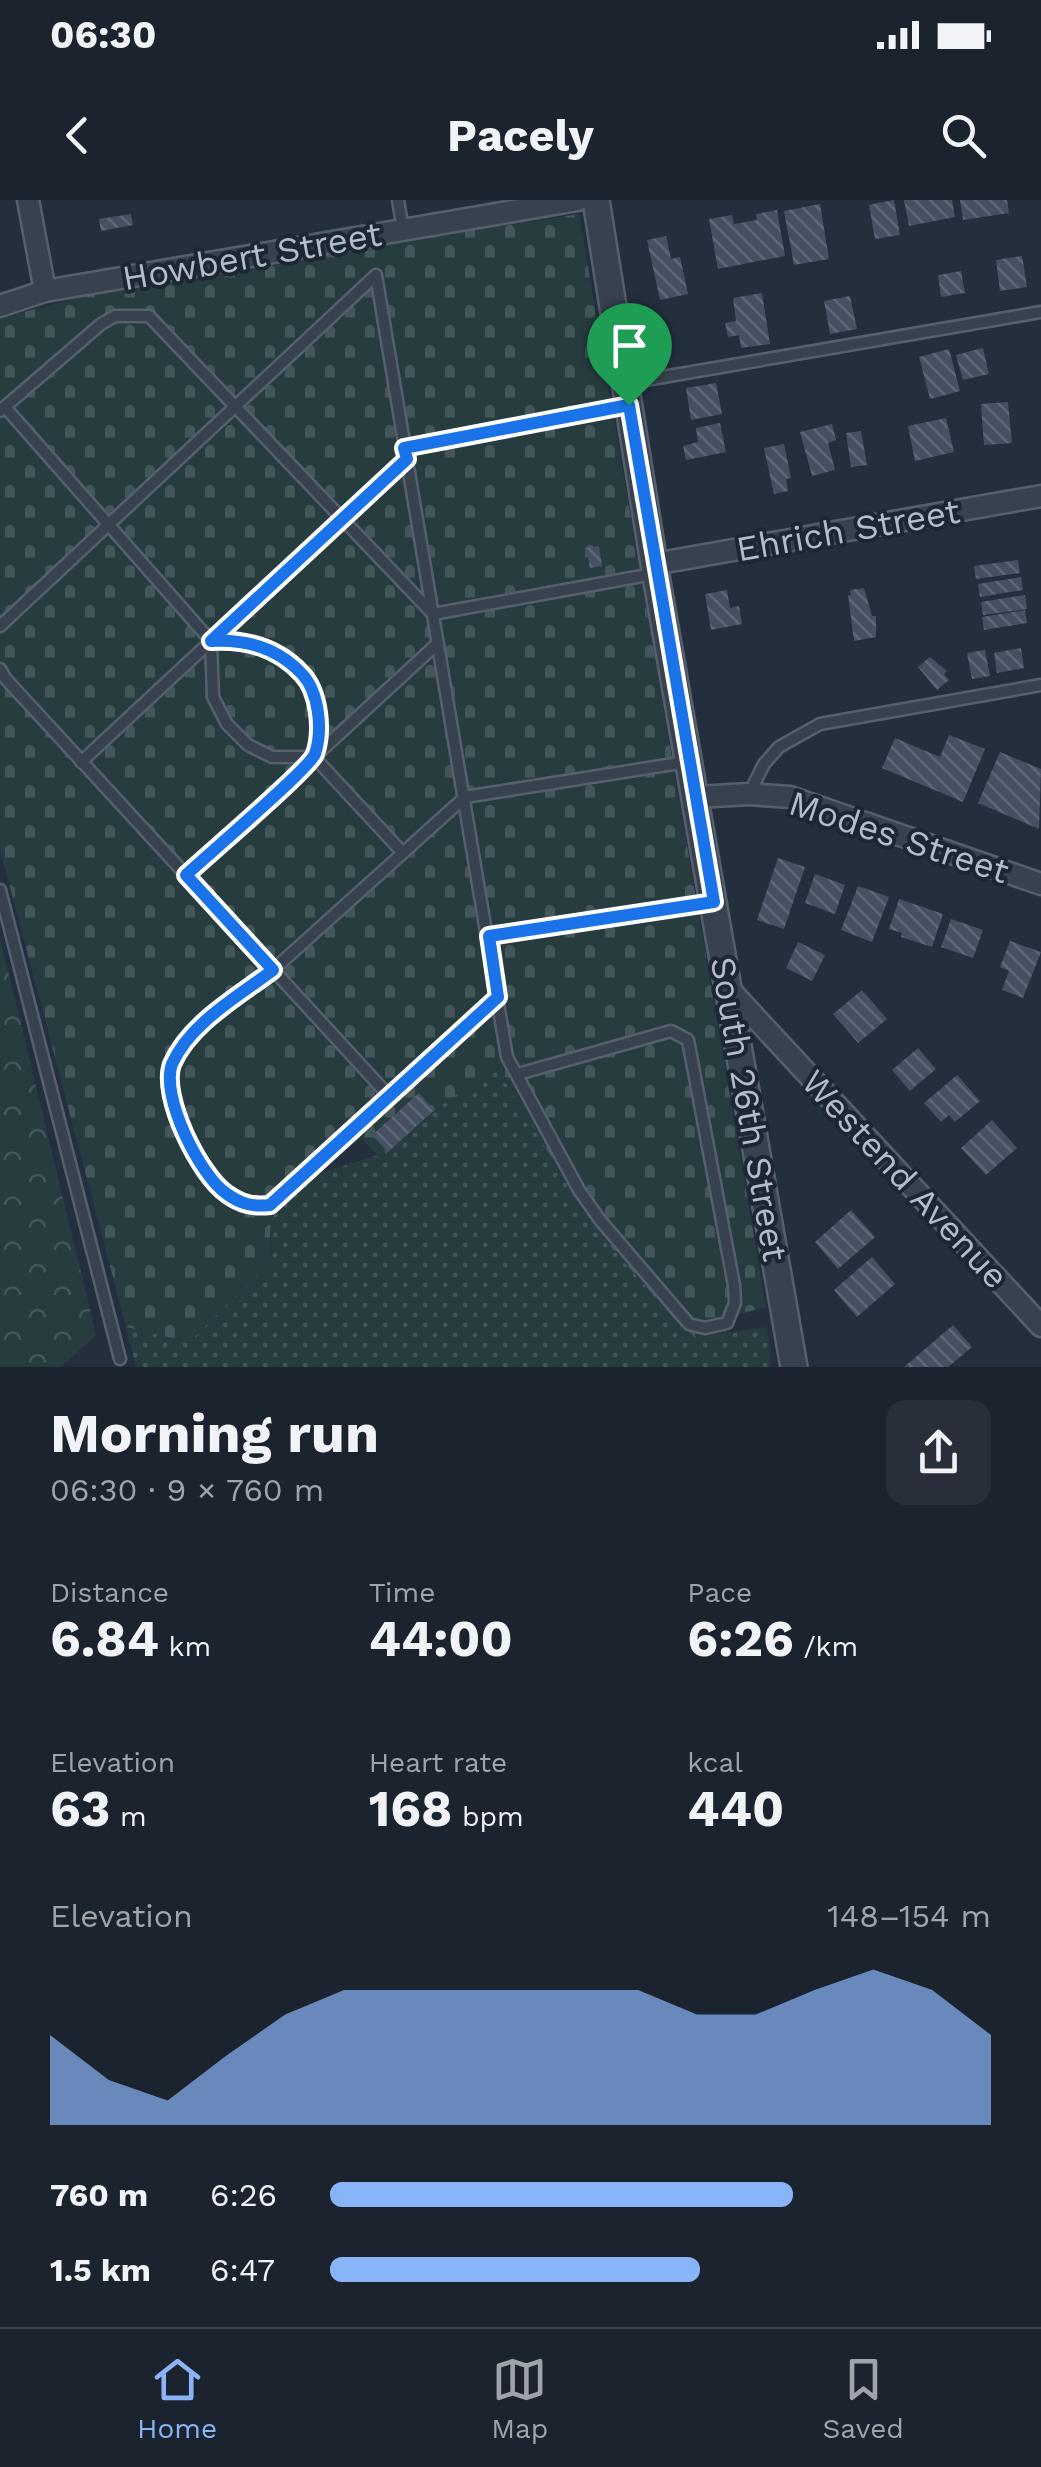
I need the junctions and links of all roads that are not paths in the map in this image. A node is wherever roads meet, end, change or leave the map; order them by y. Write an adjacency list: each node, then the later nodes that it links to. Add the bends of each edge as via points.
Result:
1 (28, 200): 6 (street)
2 (398, 200): 5 (lane)
3 (578, 200): 5 (street, Howbert Street)
4 (596, 200): 9 (street, South 26th Street)
5 (403, 230): 6 (street, Howbert Street)
6 (45, 292): 7 (street, Howbert Street)
7 (0, 306)
8 (1041, 312): 9 (lane)
9 (627, 394): 12 (lane); 16 (street, South 26th Street)
10 (236, 406): 11 (lane, via 149,316 134,314 101,324); 12 (lane, via 376,274); 14 (lane); 15 (lane)
11 (2, 409): 15 (lane)
12 (405, 454): 14 (lane); 17 (lane)
13 (1041, 496): 16 (street, Ehrich Street)
14 (343, 519): 17 (lane); 19 (lane)
15 (108, 524): 18 (lane); 19 (lane)
16 (655, 569): 17 (lane); 24 (street, South 26th Street)
17 (433, 614): 20 (lane)
18 (0, 626)
19 (211, 641): 23 (lane, via 214,697 227,724 272,758); 23 (lane, via 266,648 308,680 318,717); 25 (lane)
20 (438, 643): 23 (lane); 27 (lane)
21 (0, 669): 25 (lane)
22 (1041, 686): 26 (lane, via 820,724 778,747)
23 (314, 757): 29 (lane); 30 (lane)
24 (690, 761): 27 (lane); 28 (street, South 26th Street)
25 (82, 762): 30 (lane)
26 (750, 794): 28 (street, Modes Street); 31 (street, Modes Street, via 790,797)
27 (465, 797): 29 (lane); 34 (lane)
28 (696, 798): 33 (street, South 26th Street)
29 (402, 852): 35 (lane)
30 (186, 875): 35 (lane)
31 (1041, 884)
32 (0, 890): 41 (lane)
33 (714, 902): 34 (lane); 36 (street, South 26th Street)
34 (489, 936): 37 (lane)
35 (273, 970): 39 (lane); 39 (lane, via 200,1027 171,1067 174,1112 211,1179 254,1207 270,1205)
36 (728, 987): 40 (street, Westend Avenue); 42 (street, South 26th Street)
37 (498, 997): 38 (lane, via 507,1057); 39 (lane)
38 (518, 1074): 38 (lane, via 670,1032 688,1040 734,1285 727,1323 689,1324 600,1220)
39 (390, 1097)
40 (1041, 1326)
41 (120, 1359)
42 (794, 1367)

